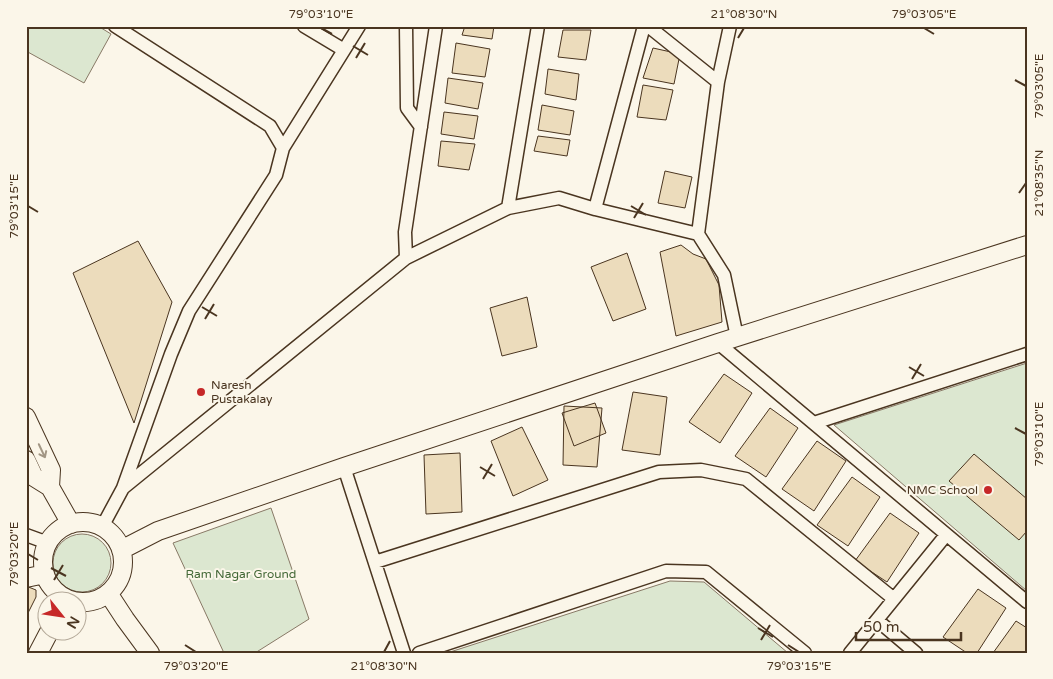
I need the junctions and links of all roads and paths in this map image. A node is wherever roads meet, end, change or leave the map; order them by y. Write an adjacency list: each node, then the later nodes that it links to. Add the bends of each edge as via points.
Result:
1 (115, 26): 13 (street, via 270,126)
2 (304, 26): 10 (street)
3 (359, 26): 10 (street)
4 (406, 26): 12 (street, via 406,108)
5 (436, 26): 12 (street)
6 (538, 26): 14 (street)
7 (644, 26): 15 (street)
8 (648, 26): 11 (street)
9 (730, 26): 11 (street)
10 (344, 50): 13 (street)
11 (718, 82): 16 (street)
12 (421, 127): 18 (street, via 405,232)
13 (283, 148): 27 (street, via 276,175 189,311)
14 (508, 208): 15 (street, via 559,198); 18 (street)
15 (595, 209): 16 (street)
16 (698, 234): 19 (street, via 724,275)
17 (1027, 245): 19 (street)
18 (406, 258): 27 (street)
19 (737, 337): 20 (street)
20 (718, 343): 23 (street); 25 (street)
21 (1027, 354): 23 (street)
22 (26, 417): 26 (street, one-way to 26, via 51,470)
23 (814, 423): 31 (street)
24 (26, 460): 26 (street, via 34,477)
25 (344, 467): 33 (street, via 158,531); 34 (street)
26 (50, 487): 28 (street)
27 (123, 488): 29 (street)
28 (72, 524): 29 (street, via 82,522); 32 (street)
29 (102, 527): 33 (street, via 114,537)
30 (26, 535): 32 (street)
31 (946, 535): 39 (street); 41 (street)
32 (48, 543): 35 (street, via 44,553)
33 (121, 550): 38 (street, via 121,573)
34 (374, 562): 39 (street, via 659,472 700,470 746,479); 45 (street)
35 (45, 574): 36 (street); 37 (street)
36 (26, 578)
37 (57, 592)
38 (108, 593): 40 (street); 44 (street)
39 (894, 599): 42 (street)
40 (88, 602)
41 (1027, 602)
42 (877, 620): 48 (street); 49 (street)
43 (435, 650): 46 (street); 47 (street, via 666,570 706,572)
44 (150, 653)
45 (404, 653)
46 (419, 653)
47 (805, 653)
48 (850, 653)
49 (916, 653)

